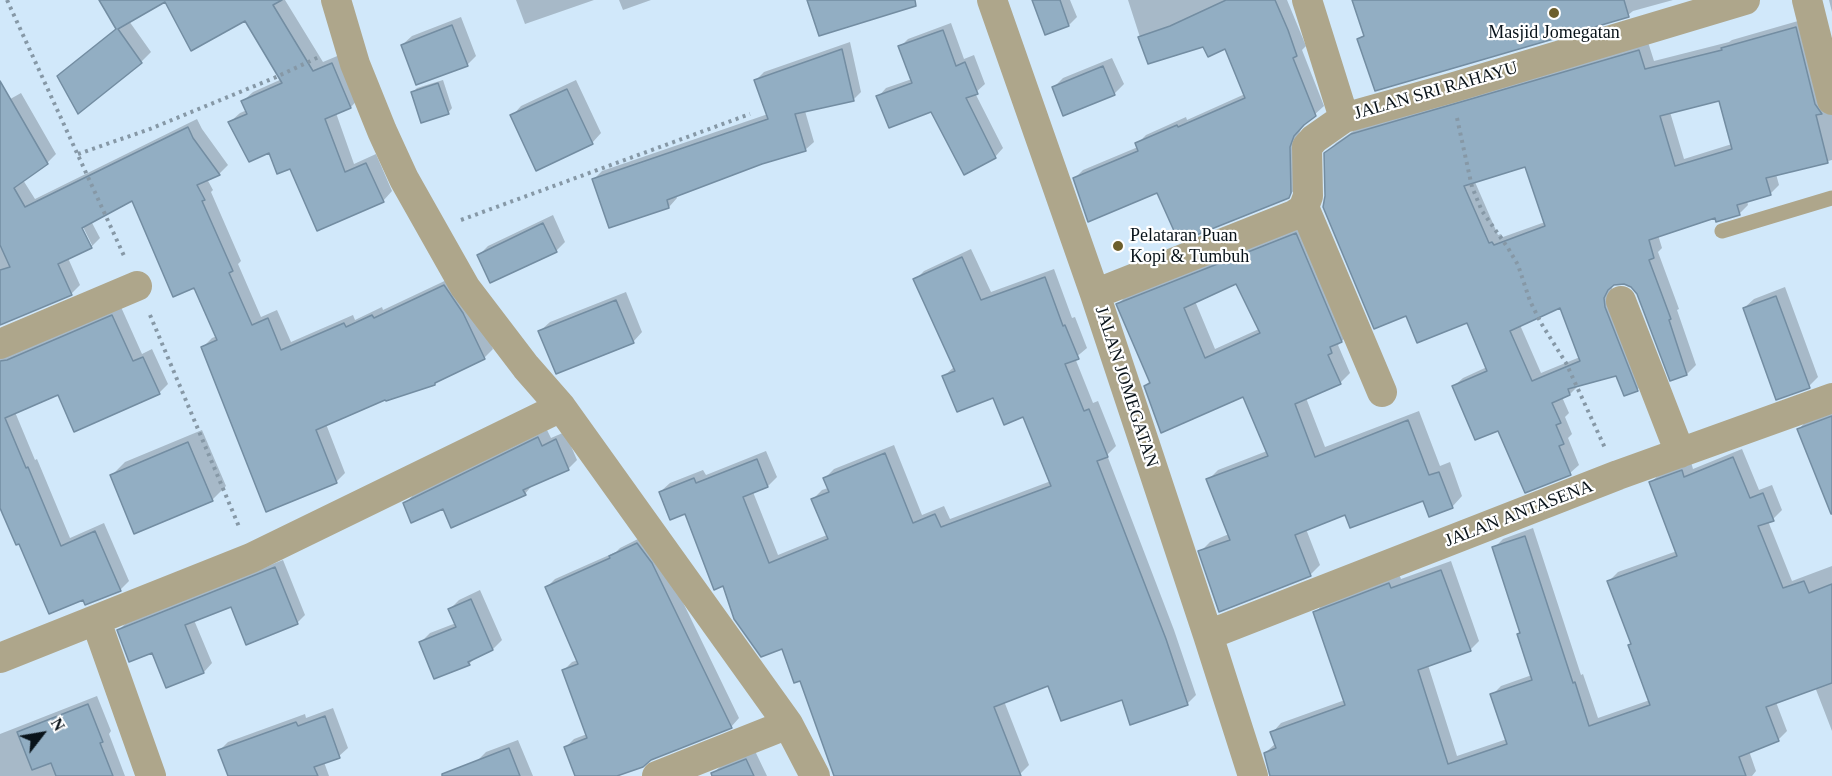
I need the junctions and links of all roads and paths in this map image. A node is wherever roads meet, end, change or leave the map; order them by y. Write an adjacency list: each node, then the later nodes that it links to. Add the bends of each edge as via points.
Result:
1 (7, 0): 12 (path)
2 (336, 0): 7 (street)
3 (992, 0): 18 (street, JALAN JOMEGATAN)
4 (1307, 0): 11 (street)
5 (1745, 0): 8 (street, JALAN SRI RAHAYU)
6 (1807, 0): 9 (street)
7 (349, 43): 12 (path, via 161,125); 15 (street, via 382,131)
8 (1451, 88): 11 (street, JALAN SRI RAHAYU); 25 (path, via 1472,187 1482,211 1509,248 1530,301 1566,363)
9 (1832, 100)
10 (750, 114): 15 (path)
11 (1344, 118): 14 (street, JALAN SRI RAHAYU, via 1307,147 1308,196)
12 (78, 154): 17 (path)
13 (1832, 198): 16 (lane)
14 (1304, 207): 18 (street, via 1294,215); 21 (street)
15 (433, 231): 23 (street, via 465,286)
16 (1722, 231)
17 (137, 286): 20 (street); 26 (path)
18 (1095, 294): 28 (street, JALAN JOMEGATAN)
19 (1621, 301): 24 (street)
20 (0, 344)
21 (1382, 392)
22 (1832, 398): 24 (street, JALAN ANTASENA)
23 (561, 407): 26 (street); 30 (street)
24 (1680, 453): 25 (street, JALAN ANTASENA)
25 (1618, 475): 28 (street, JALAN ANTASENA)
26 (251, 558): 27 (street)
27 (96, 621): 29 (street); 31 (street)
28 (1208, 635): 34 (street, JALAN JOMEGATAN)
29 (2, 650)
30 (789, 724): 32 (street); 33 (street)
31 (151, 776)
32 (657, 776)
33 (815, 776)
34 (1253, 776)

